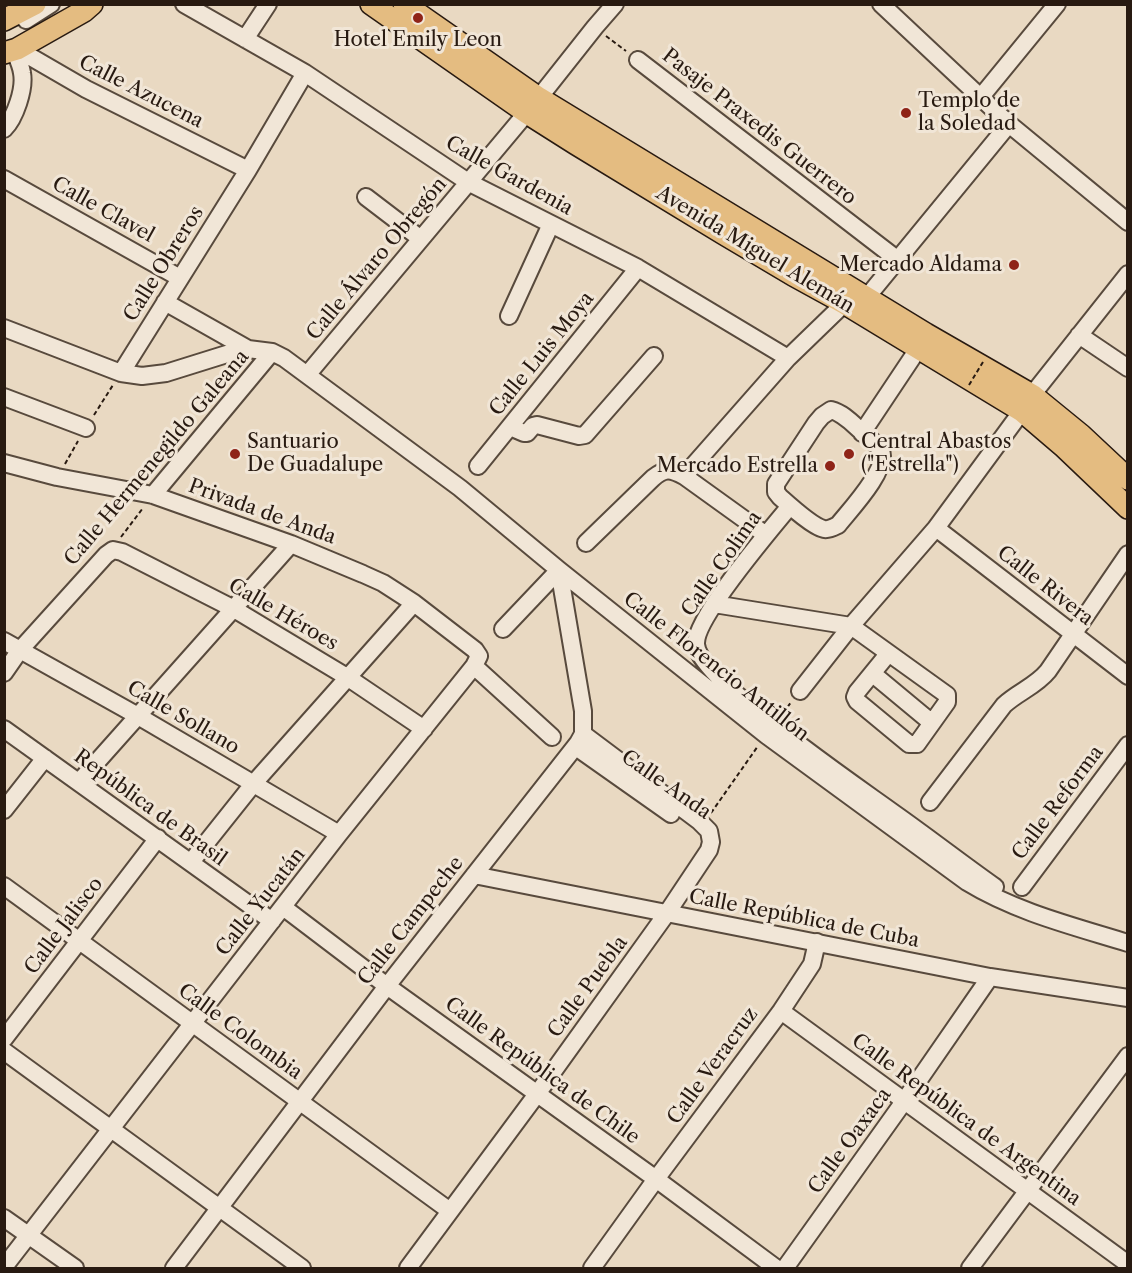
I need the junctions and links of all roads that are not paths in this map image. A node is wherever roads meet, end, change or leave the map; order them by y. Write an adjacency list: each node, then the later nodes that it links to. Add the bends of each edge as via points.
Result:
1 (35, 4): 13 (main road)
2 (51, 4): 14 (street)
3 (77, 4): 16 (street, via 22,36)
4 (92, 4): 16 (main road)
5 (184, 4): 15 (street, Calle Gardenia)
6 (268, 4): 15 (street)
7 (371, 4): 20 (main road, Avenida Miguel Alemán)
8 (388, 4): 20 (street)
9 (404, 4): 20 (main road, Avenida Miguel Alemán)
10 (615, 4): 20 (street, Calle Álvaro Obregón)
11 (881, 4): 19 (street)
12 (1057, 4): 19 (street)
13 (4, 20)
14 (4, 30)
15 (245, 39): 18 (street, Calle Gardenia)
16 (10, 49): 22 (street, via 23,75 15,112); 23 (street, Calle Azucena)
17 (638, 60): 30 (street, Pasaje Praxedis Guerrero)
18 (305, 73): 23 (street, Calle Obreros); 25 (street, Calle Gardenia)
19 (981, 98): 21 (street)
20 (533, 105): 25 (street, Calle Álvaro Obregón); 34 (main road, Avenida Miguel Alemán)
21 (1009, 124): 27 (street); 30 (street)
22 (4, 129)
23 (248, 170): 33 (street, Calle Obreros)
24 (4, 180): 33 (street, Calle Clavel)
25 (468, 182): 28 (street, Calle Gardenia); 29 (street, Calle Álvaro Obregón)
26 (366, 196): 29 (street)
27 (1128, 222)
28 (550, 224): 31 (street, Calle Gardenia); 36 (street)
29 (421, 239): 46 (street, Calle Álvaro Obregón)
30 (898, 260): 34 (street)
31 (638, 268): 43 (street, Calle Gardenia); 49 (street, Calle Luis Moya)
32 (1128, 274): 38 (street)
33 (180, 278): 35 (street, Calle Obreros)
34 (854, 297): 40 (main road, Avenida Miguel Alemán); 43 (street); 48 (main road, Avenida Miguel Alemán, via 926,334)
35 (165, 302): 39 (street); 45 (street, Calle Obreros)
36 (509, 316)
37 (4, 328): 45 (street)
38 (1078, 335): 44 (street); 48 (street)
39 (248, 349): 41 (street); 45 (street, via 166,374)
40 (918, 349): 48 (main road, Avenida Miguel Alemán); 51 (street)
41 (272, 352): 46 (street, Calle Florencio Antillón); 57 (street, Calle Hermenegildo Galeana)
42 (654, 356): 49 (street, via 585,435 537,425 527,433)
43 (788, 358): 54 (street)
44 (1128, 368)
45 (121, 373)
46 (307, 375): 66 (street, Calle Florencio Antillón, via 460,488)
47 (4, 397): 50 (street)
48 (1027, 403): 55 (main road, Avenida Miguel Alemán, via 1081,435); 56 (street); 59 (main road, Avenida Miguel Alemán, via 1063,446); 60 (street)
49 (510, 427): 52 (street, Calle Luis Moya)
50 (86, 428)
51 (862, 433): 58 (street, via 835,411 822,416 776,484 776,492); 58 (street, via 880,450 881,464 876,477 838,525 824,529)
52 (478, 466)
53 (6, 467): 57 (street, Privada de Anda)
54 (684, 476): 61 (street); 62 (street, via 660,472)
55 (1128, 480)
56 (1128, 494)
57 (153, 495): 63 (street, Privada de Anda)
58 (790, 506): 61 (street, Calle Colima)
59 (1128, 508)
60 (936, 528): 70 (street); 72 (street, Calle Rivera)
61 (766, 536): 68 (street, Calle Colima)
62 (586, 543)
63 (291, 544): 67 (street, Privada de Anda, via 383,583); 69 (street)
64 (113, 550): 69 (street, Calle Héroes); 74 (street, Calle Hermenegildo Galeana)
65 (1128, 555): 72 (street)
66 (559, 570): 71 (street); 86 (street, Calle Florencio Antillón); 88 (street, via 583,711)
67 (414, 603): 76 (street, Privada de Anda, via 475,650); 80 (street)
68 (714, 604): 70 (street); 86 (street, Calle Colima, via 697,636 700,656)
69 (234, 609): 80 (street, Calle Héroes); 82 (street)
70 (851, 627): 75 (street); 81 (street)
71 (503, 629)
72 (1073, 634): 79 (street, Calle Rivera); 93 (street, via 1041,680 1004,705)
73 (4, 641): 74 (street, Calle Sollano)
74 (20, 650): 77 (street, Calle Hermenegildo Galeana); 82 (street, Calle Sollano)
75 (888, 654): 78 (street); 83 (street, via 947,694 947,702)
76 (477, 661): 85 (street, Calle Yucatán); 87 (street)
77 (4, 673)
78 (873, 674): 83 (street); 83 (street, via 856,692 857,701 909,744 917,744)
79 (1128, 676)
80 (347, 677): 85 (street, Calle Héroes); 92 (street)
81 (800, 691)
82 (138, 716): 91 (street); 92 (street, Calle Sollano)
83 (932, 723)
84 (4, 729): 90 (street, República de Brasil)
85 (424, 729): 95 (street, Calle Yucatán)
86 (769, 730): 105 (street, Calle Florencio Antillón, via 998,889); 108 (street, Calle Florencio Antillón, via 986,894)
87 (552, 737)
88 (579, 741): 97 (street, Calle Anda); 97 (street, Calle Anda, via 703,825); 99 (street, Calle Campeche)
89 (1128, 745): 101 (street, Calle Reforma)
90 (45, 758): 91 (street, República de Brasil); 94 (street)
91 (79, 782): 96 (street, República de Brasil)
92 (254, 783): 95 (street, Calle Sollano); 98 (street)
93 (930, 802)
94 (4, 810)
95 (339, 834): 102 (street, Calle Yucatán)
96 (158, 838): 98 (street, República de Brasil); 106 (street, Calle Jalisco)
97 (711, 842): 103 (street, Calle Puebla)
98 (191, 862): 104 (street, República de Brasil)
99 (474, 875): 103 (street, Calle República de Cuba); 110 (street, Calle Campeche)
100 (4, 886): 106 (street, Calle Colombia)
101 (1022, 887)
102 (283, 907): 104 (street, Calle Yucatán); 110 (street, Calle República de Chile)
103 (667, 913): 107 (street, Calle República de Cuba); 117 (street, Calle Puebla)
104 (272, 921): 113 (street, Calle Yucatán)
105 (1128, 936)
106 (79, 940): 113 (street, Calle Colombia); 114 (street, Calle Jalisco)
107 (817, 942): 109 (street, Calle República de Cuba); 112 (street, Calle Veracruz, via 812,964)
108 (1128, 943)
109 (990, 977): 111 (street, Calle República de Cuba); 118 (street, Calle Oaxaca)
110 (387, 986): 117 (street, Calle República de Chile); 119 (street, Calle Campeche)
111 (1128, 998)
112 (781, 1011): 118 (street, Calle República de Argentina); 121 (street, Calle Veracruz)
113 (193, 1024): 119 (street, Calle Colombia); 120 (street, Calle Yucatán)
114 (4, 1039)
115 (4, 1051): 120 (street)
116 (1128, 1056): 122 (street)
117 (537, 1094): 121 (street, Calle República de Chile); 124 (street, Calle Puebla)
118 (905, 1100): 122 (street, Calle República de Argentina); 135 (street, Calle Oaxaca)
119 (300, 1101): 123 (street, Calle Campeche); 124 (street, Calle Colombia)
120 (111, 1130): 123 (street); 126 (street, Calle Yucatán)
121 (656, 1179): 133 (street, Calle Veracruz); 134 (street, Calle República de Chile)
122 (1027, 1191): 127 (street, Calle República de Argentina); 136 (street)
123 (219, 1209): 130 (street, Calle Campeche); 131 (street)
124 (450, 1211): 132 (street, Calle Puebla)
125 (4, 1218): 126 (street)
126 (29, 1235): 128 (street, Calle Yucatán); 129 (street)
127 (1128, 1264)
128 (4, 1267)
129 (75, 1269)
130 (174, 1269)
131 (302, 1269)
132 (408, 1269)
133 (592, 1269)
134 (776, 1269)
135 (785, 1269)
136 (970, 1269)

